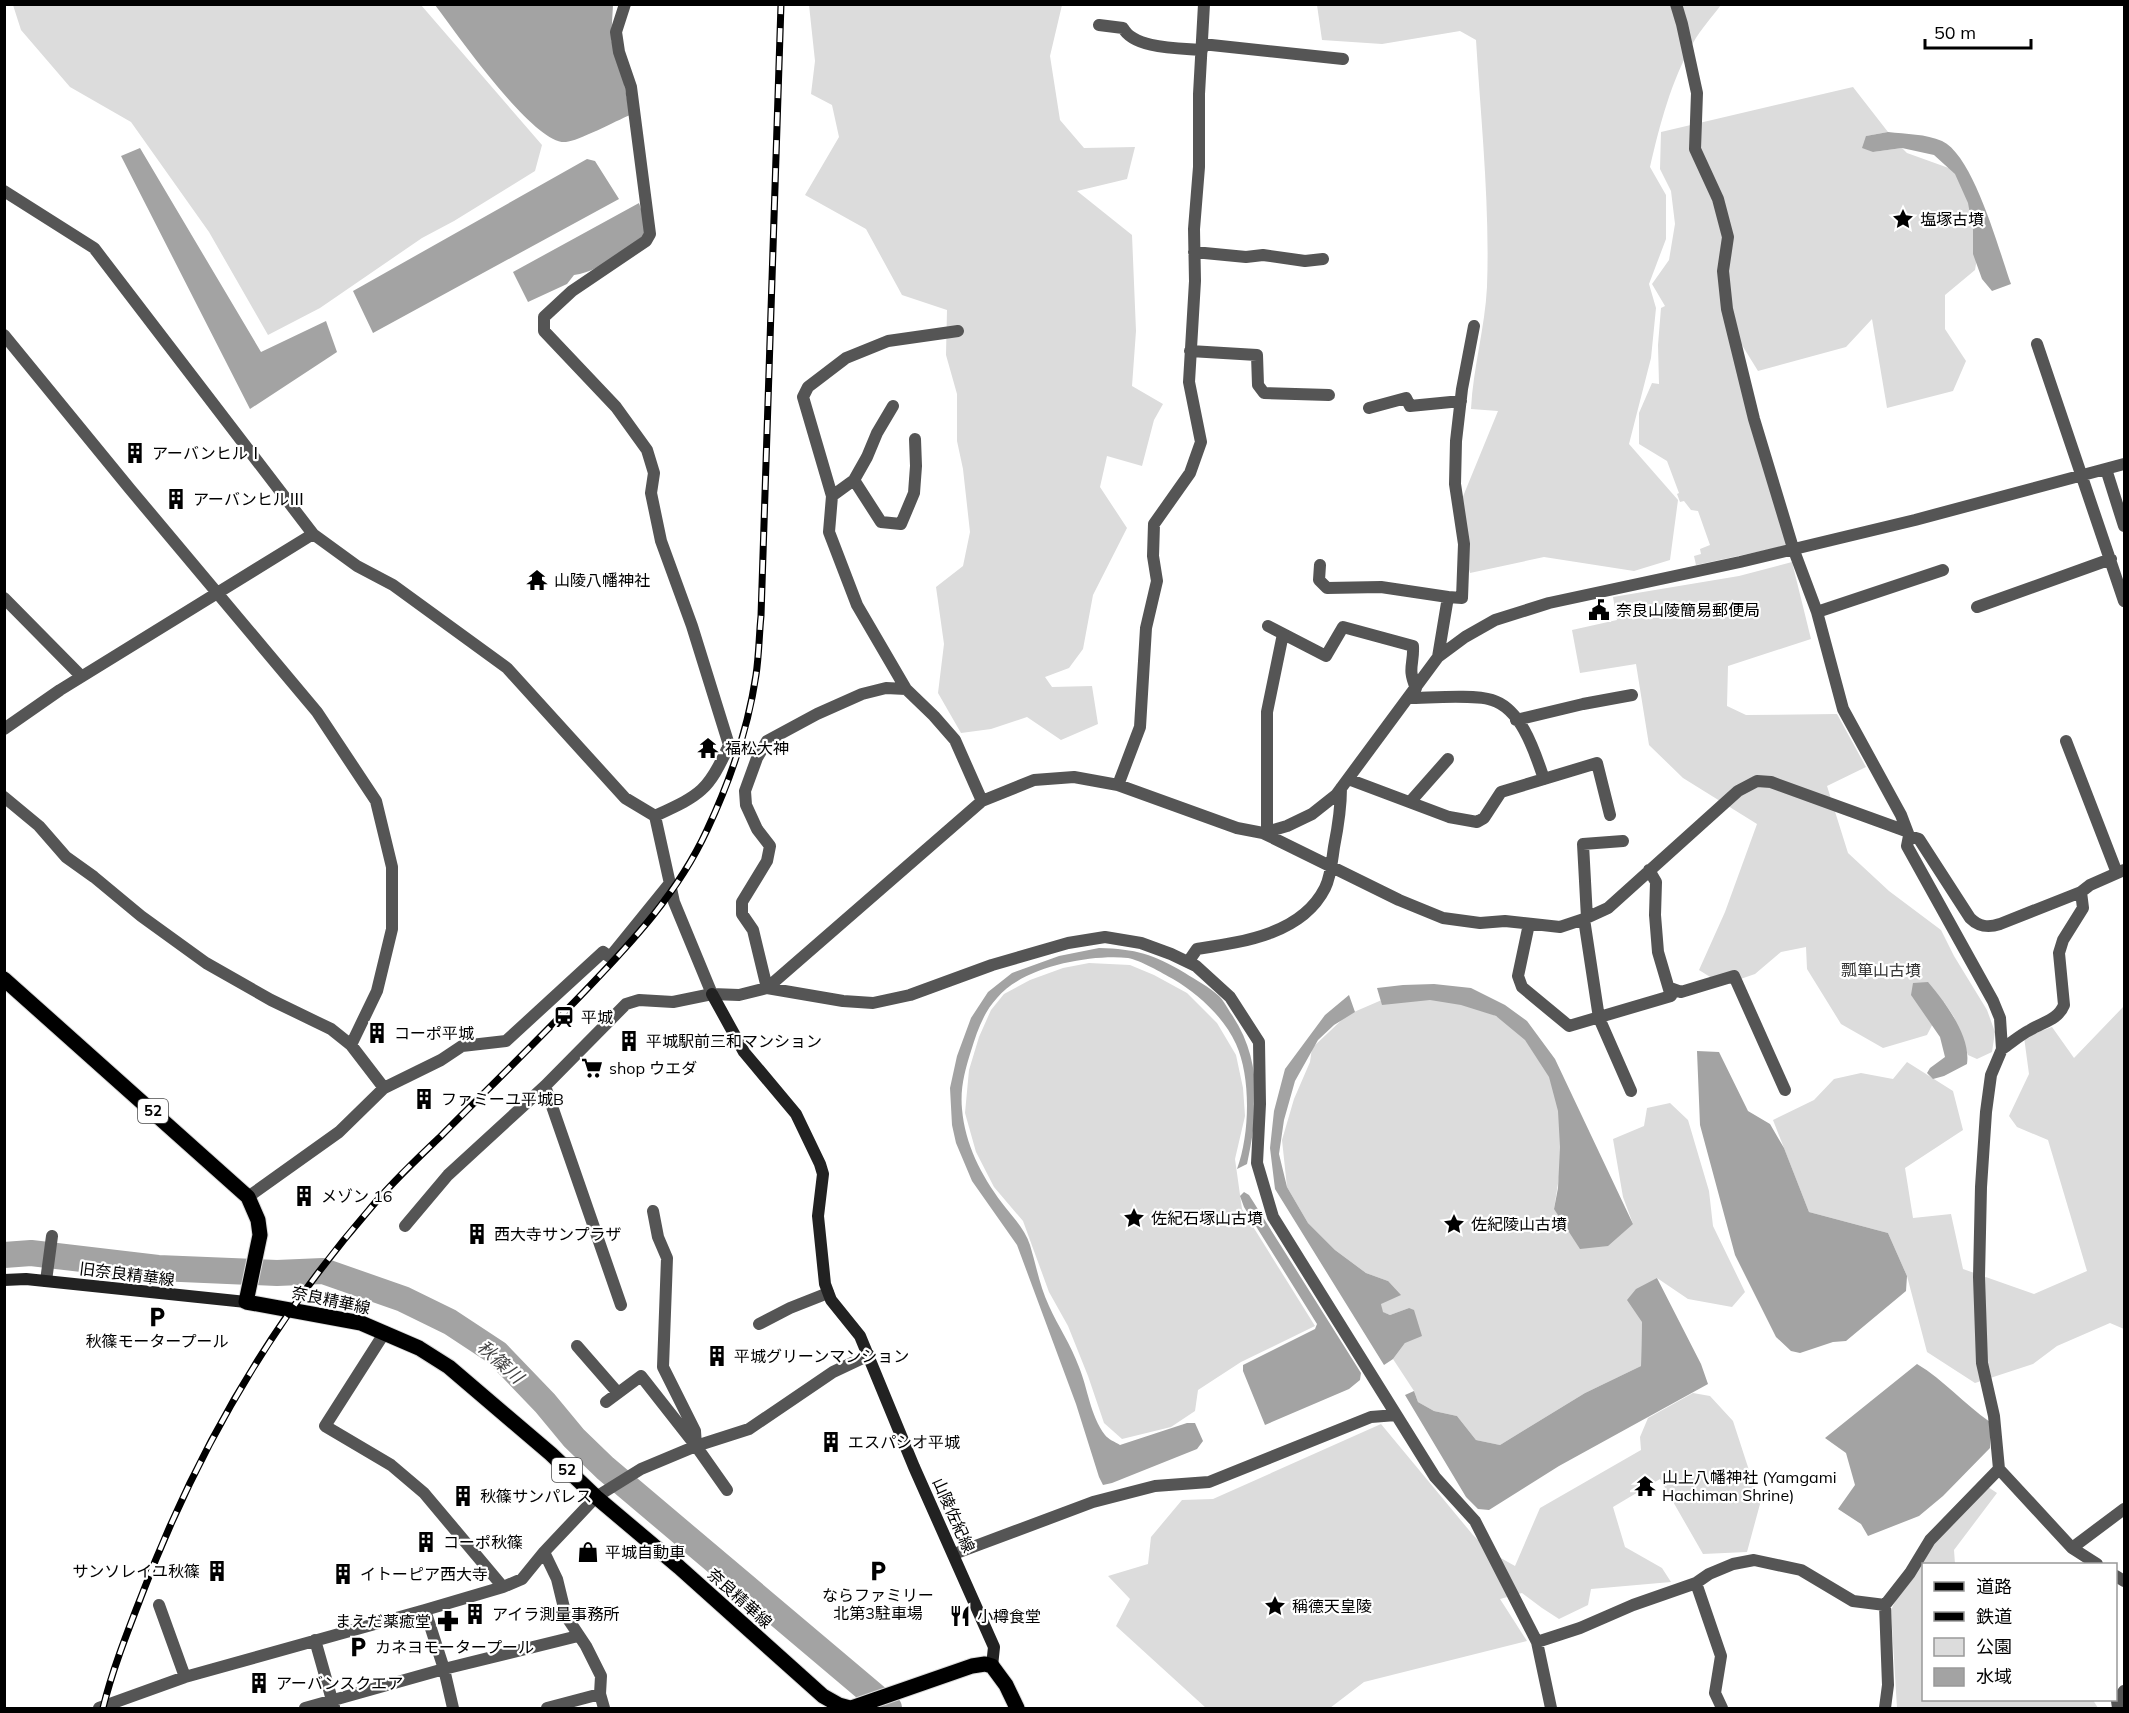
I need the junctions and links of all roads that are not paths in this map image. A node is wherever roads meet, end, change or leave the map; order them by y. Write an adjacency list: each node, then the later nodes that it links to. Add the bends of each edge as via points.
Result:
1 (625, 4): 55 (street, via 616,32 631,87 650,234 646,241 572,291 544,317 544,331 616,407 647,450 654,473 651,493 661,542 729,745 708,786 682,805)
2 (1204, 4): 5 (street)
3 (1676, 4): 27 (street, via 1697,93 1695,149 1718,199 1728,237 1723,271 1727,309)
4 (1099, 25): 5 (street, via 1123,28 1126,35 1138,42)
5 (1202, 47): 6 (street); 8 (street)
6 (1343, 59)
7 (4, 190): 26 (street, via 94,248)
8 (1194, 252): 9 (street); 14 (street)
9 (1323, 259)
10 (1474, 326): 16 (street)
11 (958, 331): 24 (street, via 888,341 846,358 808,387 803,398)
12 (4, 334): 31 (street)
13 (2037, 344): 22 (street)
14 (1190, 351): 15 (street, via 1257,355 1258,385 1264,393); 50 (street, via 1189,382 1201,442 1190,473 1154,524 1157,581 1146,628 1140,728)
15 (1329, 395)
16 (1461, 401): 18 (street, via 1410,406 1406,399); 32 (street, via 1455,484 1464,544 1462,598)
17 (893, 406): 23 (street)
18 (1369, 408)
19 (915, 439): 23 (street, via 914,492 901,524 881,522)
20 (2124, 464): 21 (street)
21 (2106, 469): 22 (street); 25 (street)
22 (2083, 475): 27 (street); 28 (street)
23 (854, 480): 24 (street)
24 (832, 496): 41 (street, via 829,531 857,605)
25 (2124, 526)
26 (313, 534): 31 (street); 55 (street, via 357,566 393,585 507,668 625,798)
27 (1793, 548): 36 (street); 39 (street, via 1538,606 1495,620)
28 (2111, 560): 34 (street); 35 (street)
29 (1320, 565): 32 (street, via 1319,580 1327,588 1381,587)
30 (1943, 570): 36 (street)
31 (218, 592): 40 (street); 72 (street, via 317,712 376,801 392,867 392,929 377,991)
32 (1448, 597): 39 (street)
33 (4, 598): 40 (street)
34 (2124, 601)
35 (1977, 607)
36 (1817, 612): 57 (street, via 1843,709)
37 (1268, 626): 38 (street)
38 (1283, 634): 42 (street, via 1326,656 1343,627 1413,646 1409,674); 56 (street, via 1267,712)
39 (1438, 657): 42 (street)
40 (81, 676): 45 (street)
41 (906, 689): 52 (street, via 955,740); 68 (street, via 886,688 862,694 817,714 767,741 757,758 745,791 746,805 770,846 767,861 742,902 742,914 753,930)
42 (1412, 693): 44 (street, via 1493,700); 49 (street)
43 (1632, 695): 44 (street)
44 (1516, 720): 48 (street, via 1533,747)
45 (4, 729)
46 (2066, 741): 61 (street)
47 (1448, 759): 53 (street)
48 (1544, 779): 53 (street, via 1501,792 1477,822 1449,818); 54 (street, via 1597,763)
49 (1344, 783): 53 (street); 56 (street, via 1336,795 1312,814); 59 (street)
50 (1118, 785): 52 (street, via 1074,777 1034,780); 56 (street, via 1237,828)
51 (4, 797): 72 (street, via 39,826 66,857 206,963 331,1029)
52 (982, 801): 68 (street)
53 (1410, 802)
54 (1610, 815)
55 (655, 816): 62 (street)
56 (1265, 833): 59 (street)
57 (1908, 834): 60 (street, via 1771,782 1757,781 1738,791); 63 (street, via 1919,839 1970,918 1984,926 1995,926); 73 (street, via 1907,846 1993,1001 2000,1018)
58 (1623, 841): 64 (street, via 1583,844)
59 (1331, 867): 65 (street, via 1443,918); 66 (street, via 1326,887 1302,915 1274,933 1197,949)
60 (1649, 870): 64 (street, via 1608,908); 69 (street, via 1656,882 1658,952)
61 (2121, 872): 63 (street)
62 (670, 883): 70 (street); 75 (street, via 610,957 603,952 506,1041 462,1046)
63 (2081, 892): 73 (street, via 2083,908 2059,953 2064,1005 2061,1013)
64 (1586, 919): 65 (street, via 1560,927); 71 (street)
65 (1529, 924): 71 (street, via 1518,976 1522,987 1569,1026)
66 (1188, 962): 68 (street, via 1141,943 1105,938 1068,943 910,995 873,1003); 93 (street, via 1230,997 1259,1042 1257,1163 1273,1217)
67 (4, 979): 78 (main road, 52)
68 (767, 988): 70 (street, via 739,995)
69 (1670, 988): 71 (street, via 1671,996); 76 (street, via 1681,992 1734,976)
70 (712, 994): 74 (street, via 673,1002 639,1000 626,1004); 84 (main road, 山陵佐紀線, via 744,1052 796,1114 820,1164 823,1174 818,1216)
71 (1599, 1018): 77 (street)
72 (351, 1045): 75 (street)
73 (2002, 1049): 95 (street, via 1990,1076 1986,1112 1979,1276 1982,1363 1994,1416)
74 (545, 1086): 80 (street, via 448,1175); 86 (street)
75 (384, 1088): 78 (street, via 339,1132)
76 (1785, 1090)
77 (1631, 1091)
78 (248, 1197): 85 (main road, 52, via 260,1235)
79 (653, 1211): 94 (street, via 667,1258 663,1367 695,1431)
80 (405, 1226)
81 (52, 1236): 83 (street)
82 (4, 1280): 83 (main road, 旧奈良精華線 / 52)
83 (46, 1281): 85 (main road, 旧奈良精華線 / 52)
84 (828, 1293): 87 (street); 90 (main road, 山陵佐紀線, via 860,1336)
85 (247, 1297): 88 (main road, 奈良精華線 / 52)
86 (621, 1305)
87 (759, 1324)
88 (385, 1332): 97 (main road, 奈良精華線 / 52, via 449,1367); 104 (street, via 325,1426 391,1465 424,1493)
89 (577, 1346): 91 (street)
90 (868, 1355): 94 (street, via 833,1372 749,1429); 101 (main road, 山陵佐紀線)
91 (618, 1393): 92 (street); 94 (street, via 641,1376)
92 (606, 1402)
93 (1396, 1415): 101 (street, via 1371,1417 1209,1482 1155,1486 1094,1502); 110 (street, via 1435,1477 1475,1521)
94 (696, 1446): 96 (street); 97 (street, via 641,1469)
95 (1999, 1469): 99 (street); 106 (street, via 1930,1540)
96 (727, 1490)
97 (599, 1495): 100 (street); 122 (main road, 奈良精華線 / 52, via 823,1696)
98 (2124, 1509): 99 (street)
99 (2072, 1548): 102 (street)
100 (544, 1552): 104 (street, via 522,1579); 108 (street, via 557,1579 566,1616)
101 (954, 1554): 111 (main road, 山陵佐紀線, via 994,1647)
102 (2095, 1563)
103 (1696, 1583): 106 (street, via 1733,1564 1754,1560 1801,1570 1852,1601); 110 (street); 125 (street, via 1721,1656 1715,1694)
104 (503, 1587): 107 (street)
105 (159, 1605): 113 (street)
106 (1885, 1605): 126 (street)
107 (425, 1610): 109 (street); 112 (street)
108 (578, 1636): 112 (street); 115 (street, via 601,1676)
109 (315, 1640): 113 (street); 116 (street)
110 (1537, 1642): 124 (street)
111 (992, 1666): 122 (main road, 奈良精華線 / 52, via 972,1666); 123 (main road)
112 (444, 1670): 116 (street); 119 (street)
113 (184, 1677): 117 (street)
114 (2124, 1691): 127 (street, via 2117,1701)
115 (600, 1694): 120 (street); 121 (street)
116 (333, 1705): 118 (street)
117 (99, 1708)
118 (305, 1708)
119 (453, 1708)
120 (547, 1708)
121 (604, 1708)
122 (851, 1708)
123 (1017, 1708)
124 (1551, 1708)
125 (1722, 1708)
126 (1886, 1708)
127 (2118, 1708)

